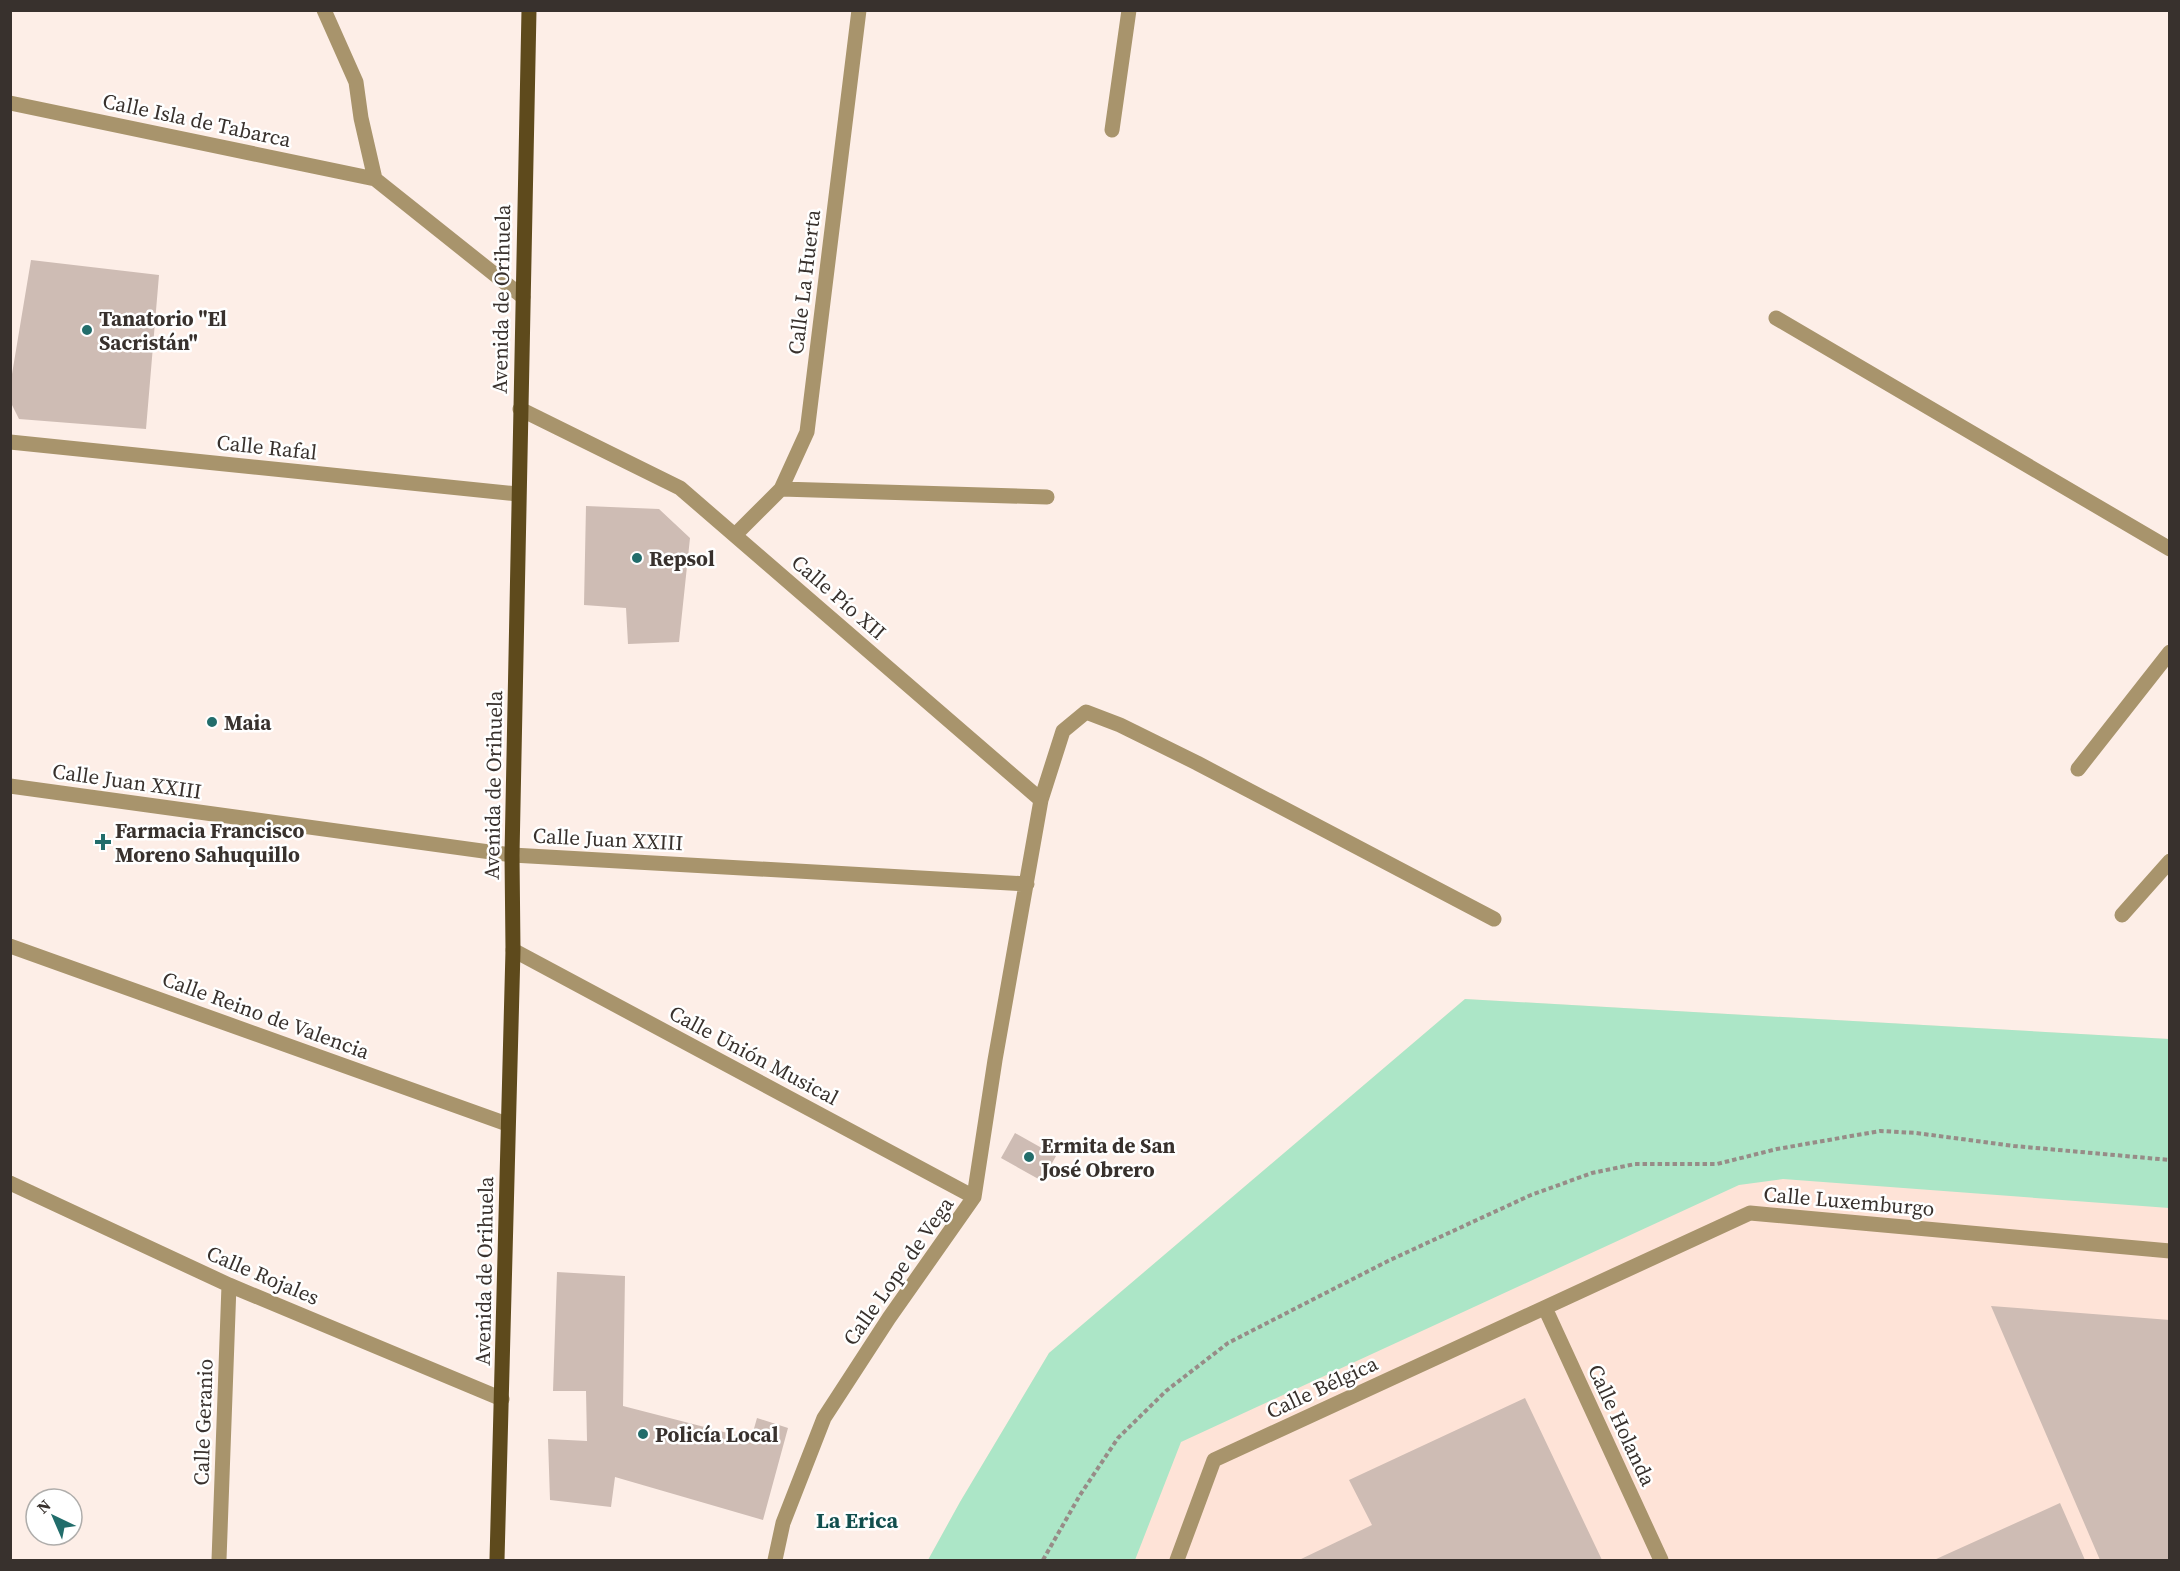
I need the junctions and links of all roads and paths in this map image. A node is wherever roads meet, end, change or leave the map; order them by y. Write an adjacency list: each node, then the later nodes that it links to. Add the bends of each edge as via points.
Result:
1 (324, 10): 7 (street, via 356,82)
2 (529, 10): 8 (main road, Avenida de Orihuela)
3 (859, 10): 12 (street, Calle La Huerta, via 807,432)
4 (1129, 10): 6 (street)
5 (10, 103): 7 (street, Calle Isla de Tabarca)
6 (1112, 130)
7 (375, 179): 8 (street)
8 (523, 297): 10 (main road, Avenida de Orihuela)
9 (1776, 318): 16 (street)
10 (520, 409): 13 (main road, Avenida de Orihuela); 15 (street, Calle Pío XII, via 680,488)
11 (10, 442): 13 (street, Calle Rafal)
12 (781, 489): 14 (street); 15 (street, Calle La Huerta)
13 (519, 494): 21 (main road, Avenida de Orihuela)
14 (1047, 497)
15 (735, 535): 20 (street, Calle Pío XII)
16 (2169, 549)
17 (2169, 651): 18 (street)
18 (2078, 769)
19 (10, 786): 21 (street, Calle Juan XXIII)
20 (1041, 800): 23 (street); 25 (street, via 1063,731 1086,712 1197,763)
21 (512, 855): 23 (street, Calle Juan XXIII); 27 (main road, Avenida de Orihuela)
22 (2169, 861): 24 (street)
23 (1027, 884): 31 (street, Calle Lope de Vega)
24 (2122, 915)
25 (1494, 920)
26 (10, 946): 28 (street, Calle Reino de Valencia)
27 (513, 950): 28 (main road, Avenida de Orihuela); 31 (street, Calle Unión Musical)
28 (507, 1124): 35 (main road, Avenida de Orihuela)
29 (2169, 1160): 39 (path, via 1880,1131 1717,1164 1635,1164 1592,1173 1531,1195 1388,1261 1228,1342 1166,1391 1118,1438)
30 (10, 1183): 33 (street, Calle Rojales)
31 (974, 1197): 38 (street, Calle Lope de Vega, via 824,1418 783,1523)
32 (2169, 1251): 34 (street, Calle Luxemburgo, via 1750,1213)
33 (229, 1285): 35 (street, Calle Rojales); 36 (street, Calle Geranio)
34 (1545, 1308): 40 (street, Calle Bélgica, via 1214,1460); 41 (street, Calle Holanda)
35 (502, 1399): 37 (main road, Avenida de Orihuela)
36 (219, 1560)
37 (497, 1560)
38 (775, 1560)
39 (1043, 1560)
40 (1177, 1560)
41 (1661, 1560)

